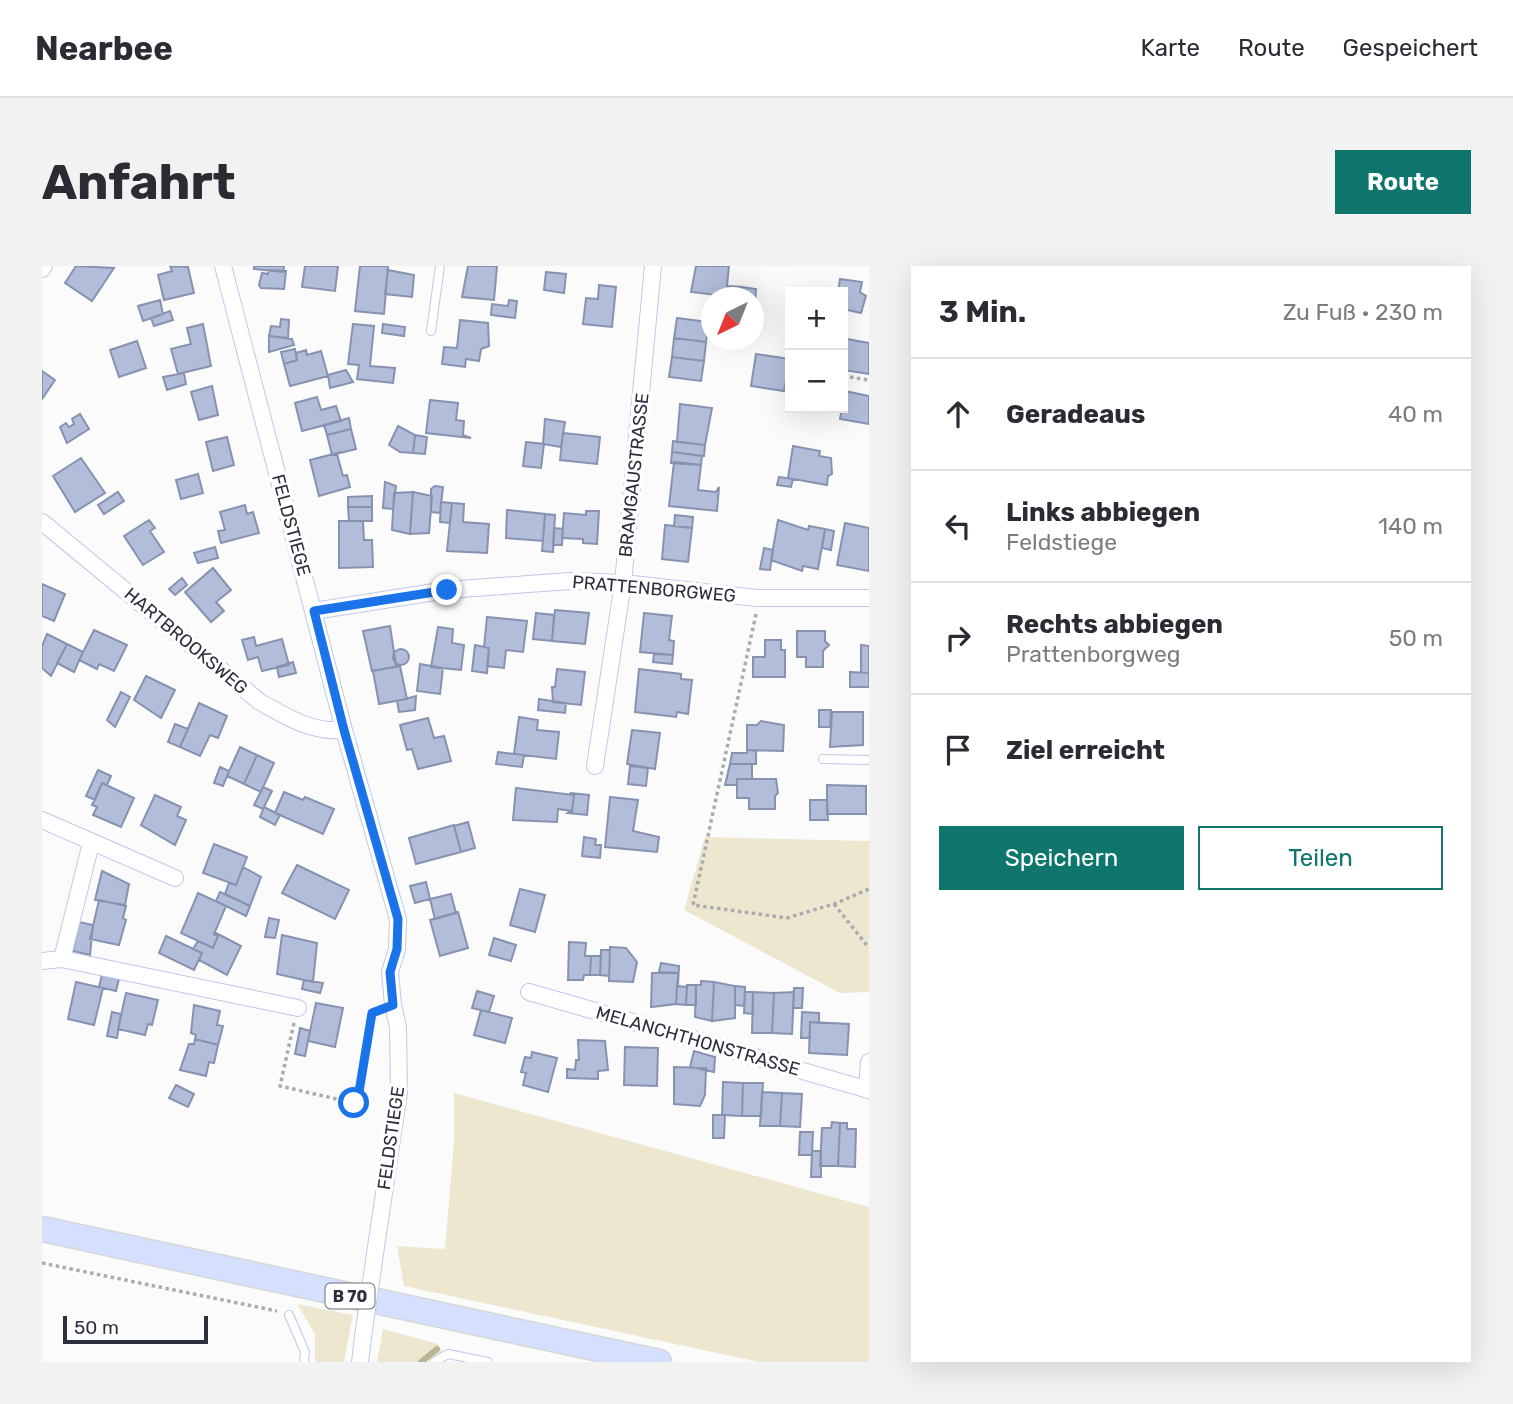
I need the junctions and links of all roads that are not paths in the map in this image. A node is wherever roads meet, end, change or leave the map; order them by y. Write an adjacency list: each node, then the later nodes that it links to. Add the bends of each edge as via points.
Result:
1 (223, 266): 8 (street, FELDSTIEGE)
2 (440, 266): 4 (lane)
3 (653, 266): 6 (street, BRAMGAUSTRASSE)
4 (431, 331)
5 (42, 522): 9 (street, HARTBROOKSWEG, via 260,702 307,726 326,732)
6 (622, 583): 7 (street, PRATTENBORGWEG, via 757,598); 8 (street, PRATTENBORGWEG, via 509,583); 12 (street, BRAMGAUSTRASSE)
7 (869, 598)
8 (314, 611): 9 (street, FELDSTIEGE)
9 (344, 730): 25 (street, FELDSTIEGE, bridge, via 398,919 390,972 398,1027 399,1093)
10 (823, 760): 11 (lane)
11 (869, 760)
12 (594, 766)
13 (42, 820): 14 (street)
14 (91, 843): 15 (street); 16 (street)
15 (175, 878)
16 (62, 959): 17 (street); 19 (street)
17 (42, 961)
18 (529, 992): 21 (street, MELANCHTHONSTRASSE)
19 (298, 1008)
20 (869, 1062): 21 (street, MELANCHTHONSTRASSE)
21 (868, 1090)
22 (42, 1229): 28 (main road, B 70)
23 (289, 1315): 24 (lane, via 305,1352)
24 (304, 1362)
25 (360, 1362)
26 (434, 1362): 27 (lane, via 449,1354)
27 (488, 1362)
28 (659, 1362)

